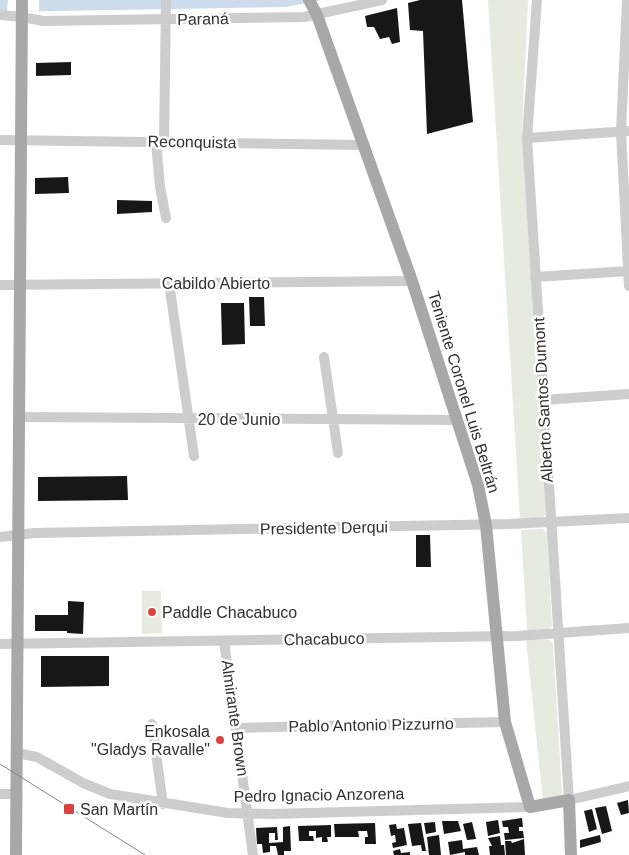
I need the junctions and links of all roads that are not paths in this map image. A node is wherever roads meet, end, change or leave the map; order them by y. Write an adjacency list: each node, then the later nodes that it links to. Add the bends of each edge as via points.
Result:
1 (382, 0): 8 (street, Paraná)
2 (537, 0): 10 (street, Alberto Santos Dumont)
3 (627, 0): 9 (street)
4 (310, 1): 8 (main road, Teniente Coronel Luis Beltrán)
5 (22, 9): 6 (street, Paraná, via 43,21); 7 (street, Paraná); 12 (main road)
6 (166, 9): 8 (street, Paraná, via 304,17); 13 (street)
7 (0, 15)
8 (317, 15): 14 (main road, Teniente Coronel Luis Beltrán)
9 (625, 131): 10 (street); 16 (street)
10 (527, 138): 17 (street, Alberto Santos Dumont)
11 (0, 140): 12 (street, Reconquista)
12 (21, 140): 13 (street, Reconquista); 21 (main road)
13 (160, 142): 14 (street, Reconquista); 15 (street, via 160,187)
14 (363, 145): 18 (main road, Teniente Coronel Luis Beltrán)
15 (166, 218)
16 (628, 271): 17 (street); 22 (street)
17 (536, 277): 25 (street, Alberto Santos Dumont)
18 (412, 281): 19 (street, Cabildo Abierto); 29 (main road, Teniente Coronel Luis Beltrán)
19 (169, 283): 21 (street, Cabildo Abierto); 27 (street)
20 (0, 285): 21 (street, Cabildo Abierto)
21 (20, 285): 26 (main road)
22 (629, 286)
23 (324, 356): 28 (street)
24 (629, 394): 25 (street)
25 (543, 400): 33 (street, Alberto Santos Dumont)
26 (20, 417): 27 (street, 20 de Junio); 35 (main road)
27 (188, 418): 28 (street, 20 de Junio); 31 (street)
28 (333, 419): 29 (street, 20 de Junio); 30 (street)
29 (458, 420): 34 (main road, Teniente Coronel Luis Beltrán, via 478,485)
30 (338, 453)
31 (194, 456)
32 (629, 518): 33 (street, Presidente Derqui)
33 (550, 522): 34 (street, Presidente Derqui); 38 (street, Alberto Santos Dumont)
34 (486, 525): 35 (street, Presidente Derqui); 39 (main road, Teniente Coronel Luis Beltrán)
35 (19, 535): 36 (street, Presidente Derqui); 42 (main road)
36 (0, 537)
37 (629, 628): 38 (street, Chacabuco)
38 (558, 633): 39 (street, Chacabuco); 50 (street, Alberto Santos Dumont)
39 (495, 636): 40 (street, Chacabuco); 43 (main road, Teniente Coronel Luis Beltrán)
40 (224, 641): 42 (street, Chacabuco); 45 (street, Almirante Brown)
41 (0, 644): 42 (street, Chacabuco)
42 (18, 644): 46 (main road)
43 (505, 722): 45 (street, Pablo Antonio Pizzurno); 52 (main road, Teniente Coronel Luis Beltrán)
44 (152, 724): 51 (street)
45 (236, 728): 53 (street, Almirante Brown)
46 (17, 753): 49 (main road); 51 (street, Pedro Ignacio Anzorena, via 37,757 100,791)
47 (629, 786): 50 (street, Pedro Ignacio Anzorena)
48 (0, 794): 49 (street)
49 (17, 794): 54 (main road)
50 (569, 800): 52 (main road, Pedro Ignacio Anzorena); 56 (main road)
51 (163, 804): 53 (street, Pedro Ignacio Anzorena)
52 (530, 807): 53 (street, Pedro Ignacio Anzorena)
53 (248, 814): 55 (street, Almirante Brown)
54 (16, 855)
55 (253, 855)
56 (570, 855)

